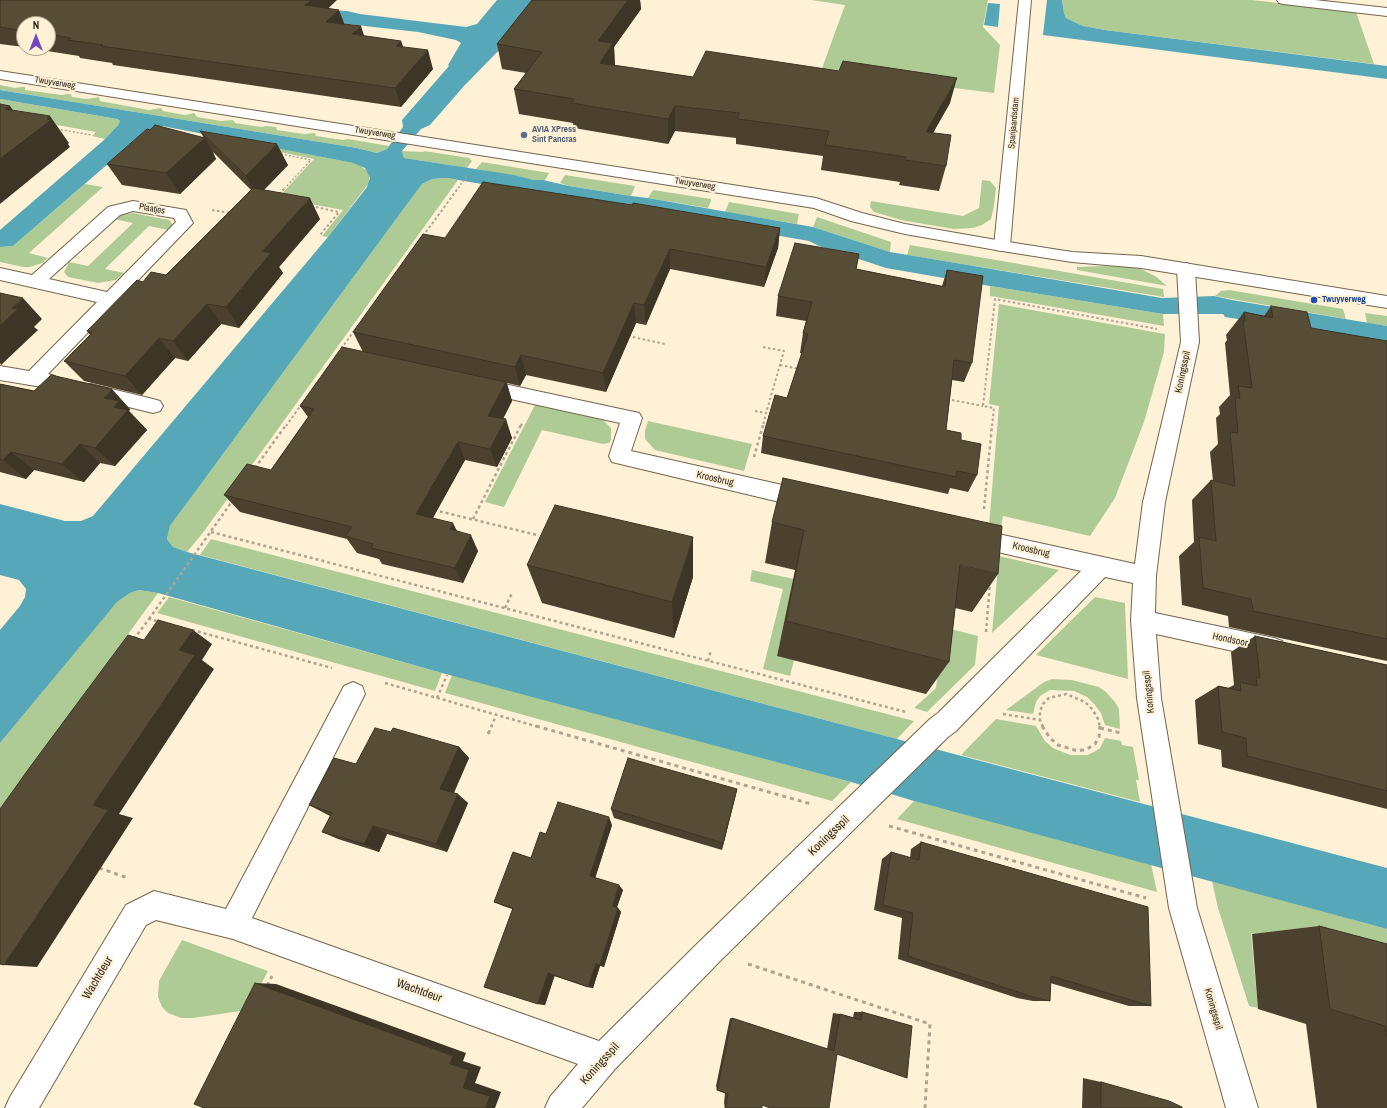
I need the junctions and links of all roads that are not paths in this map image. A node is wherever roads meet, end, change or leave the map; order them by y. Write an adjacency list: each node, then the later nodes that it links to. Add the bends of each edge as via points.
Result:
1 (1025, 0): 5 (street, Spanjaardsdam)
2 (1283, 0): 3 (street)
3 (1387, 12)
4 (0, 75): 5 (street, Twuyverweg, via 816,203 905,229)
5 (1002, 246): 6 (street, Twuyverweg, via 1072,257 1129,260)
6 (1186, 269): 10 (street, Twuyverweg); 18 (street, Koningsspil, via 1190,342 1154,502)
7 (0, 274): 8 (street)
8 (35, 282): 9 (street); 9 (street, Plaatjes, via 114,211 133,206 180,214 185,223)
9 (111, 299): 12 (street)
10 (1387, 302)
11 (0, 373): 12 (street)
12 (34, 377): 14 (street)
13 (461, 381): 15 (street, Kroosbrug, via 632,418 619,456)
14 (153, 406)
15 (825, 504)
16 (950, 532): 17 (street, Kroosbrug)
17 (1101, 566): 18 (street, Kroosbrug); 23 (street, Koningsspil)
18 (1145, 576): 19 (street, Koningsspil)
19 (1143, 621): 20 (street, Hondsoor); 26 (street, Koningsspil, via 1149,698 1182,903)
20 (1296, 654)
21 (352, 694): 22 (street)
22 (233, 924): 23 (street, Wachtdeur); 24 (street, Wachtdeur, via 154,905 136,915)
23 (604, 1058): 25 (street, Koningsspil)
24 (21, 1108)
25 (561, 1108)
26 (1242, 1108)

